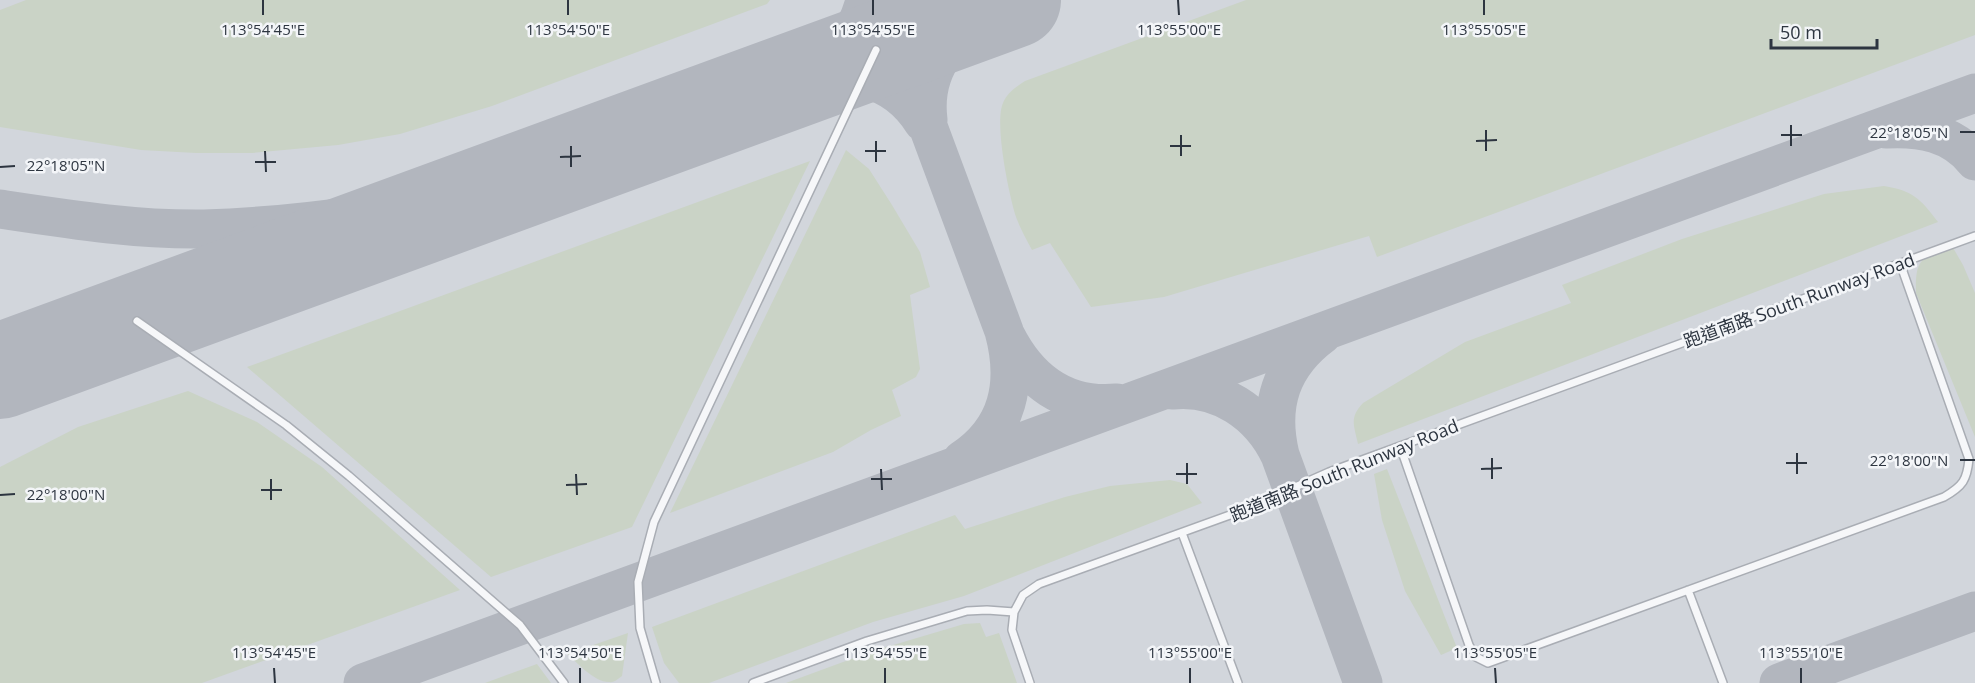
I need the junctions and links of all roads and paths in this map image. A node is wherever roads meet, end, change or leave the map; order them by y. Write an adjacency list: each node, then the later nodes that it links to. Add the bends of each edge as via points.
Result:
1 (876, 50): 10 (lane, via 654,522 638,582 640,628)
2 (1975, 236): 3 (lane, 跑道南路 South Runway Road)
3 (1900, 263): 5 (lane, 跑道南路 South Runway Road); 7 (lane, via 1969,459 1968,475 1959,489)
4 (137, 321): 9 (lane, via 286,425 349,476 520,626)
5 (1400, 446): 6 (lane, 跑道南路 South Runway Road); 7 (lane, via 1476,657 1488,663)
6 (1182, 533): 8 (lane, 跑道南路 South Runway Road, via 1039,584 1023,596); 13 (lane)
7 (1688, 590): 14 (lane)
8 (1014, 612): 11 (lane, via 967,611 867,641); 12 (lane, via 1012,630)
9 (564, 683)
10 (656, 683)
11 (753, 683)
12 (1030, 683)
13 (1238, 683)
14 (1723, 683)

